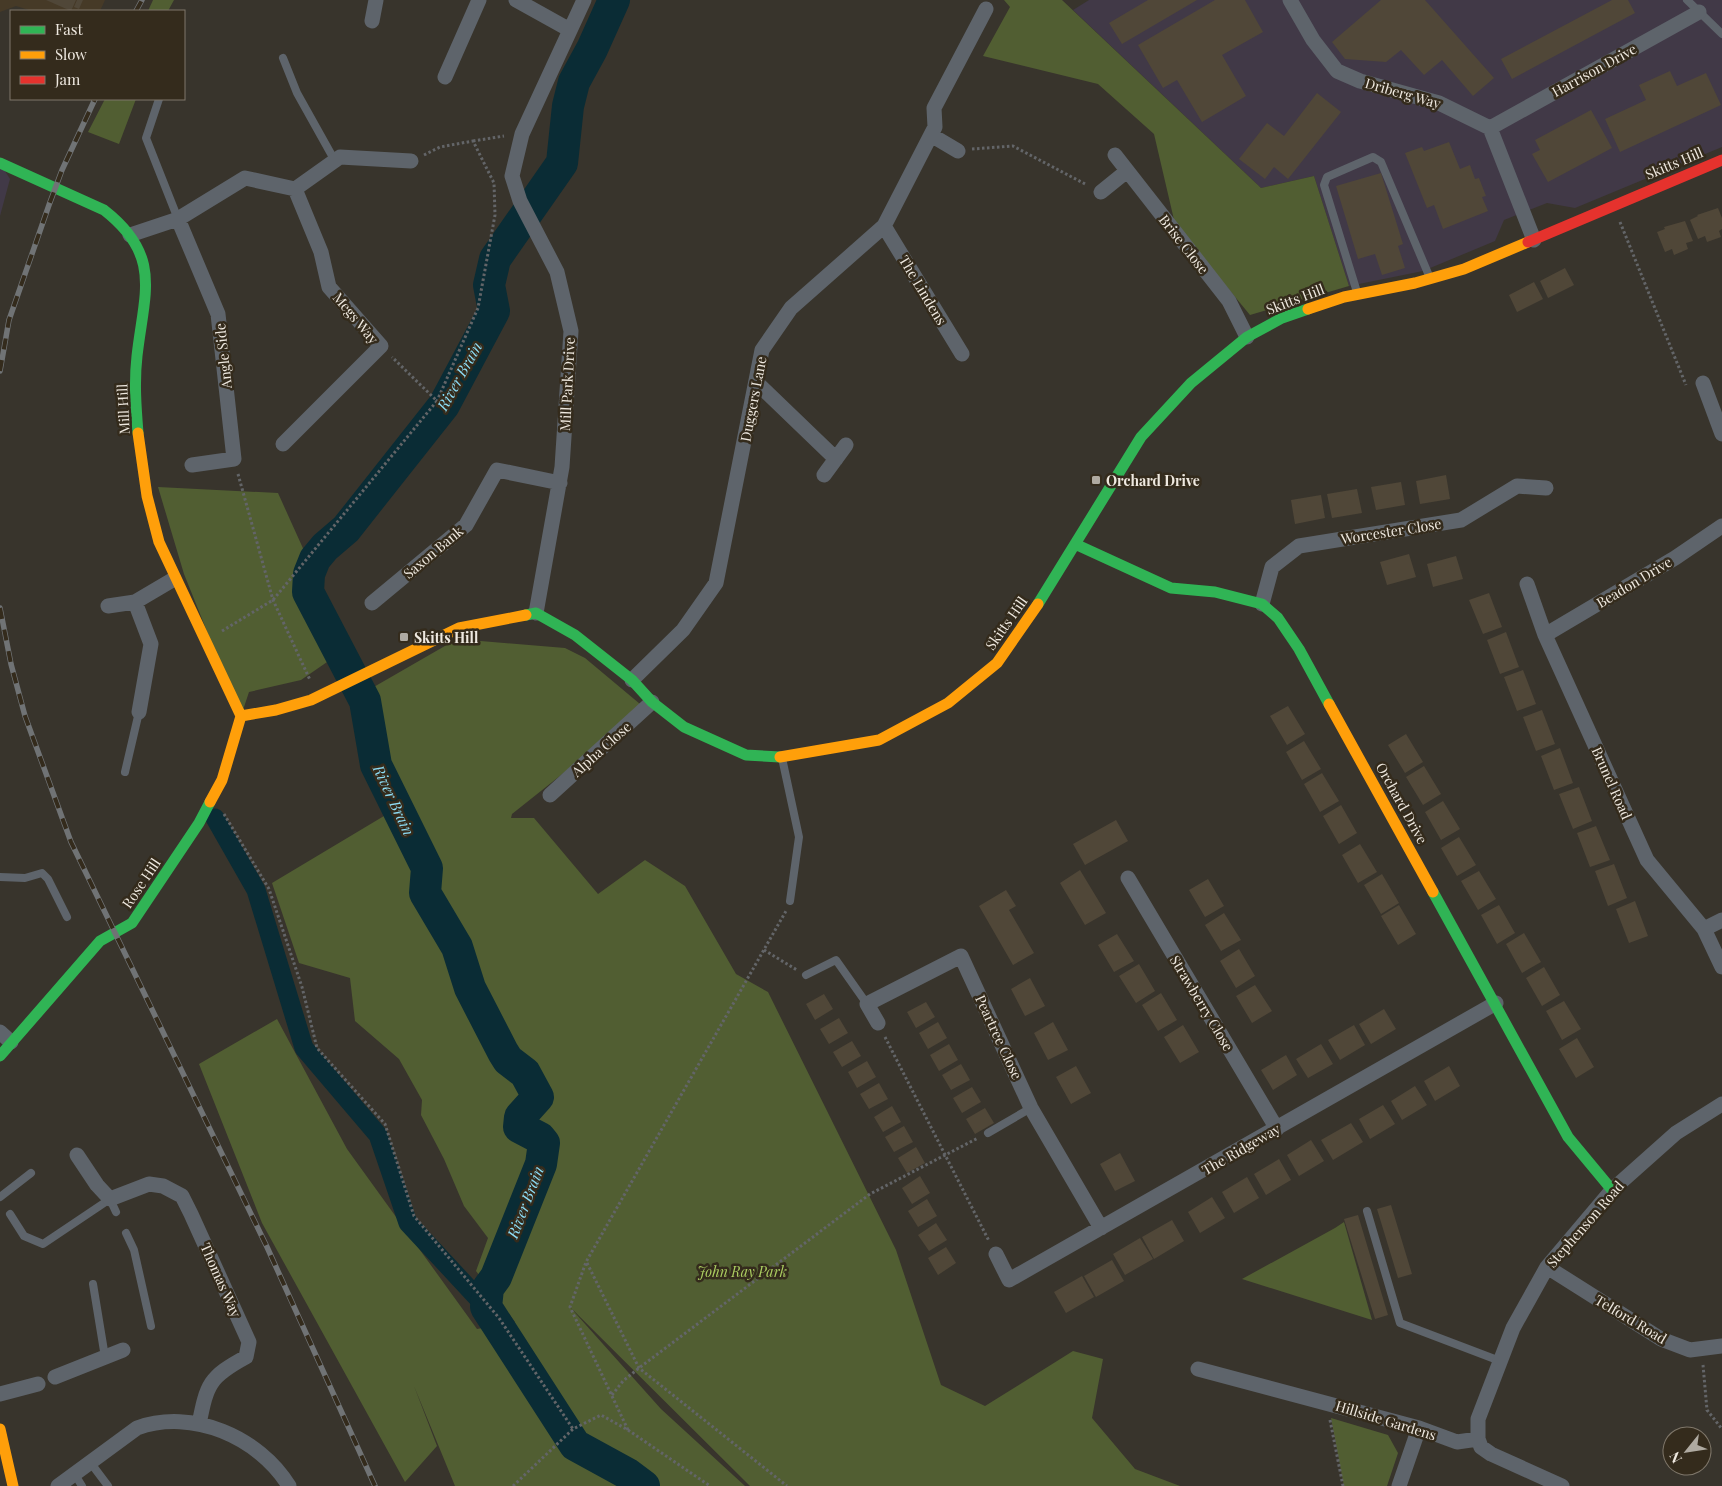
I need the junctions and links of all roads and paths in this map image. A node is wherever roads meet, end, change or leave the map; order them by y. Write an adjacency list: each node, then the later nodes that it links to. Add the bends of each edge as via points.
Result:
1 (376, 0): 9 (street)
2 (479, 0): 13 (street)
3 (516, 0): 10 (street)
4 (584, 0): 10 (street, Mill Park Drive)
5 (1290, 0): 15 (street, Driberg Way, via 1336,71 1368,84 1439,103)
6 (1687, 0): 8 (lane)
7 (986, 9): 17 (street, Duggers Lane, via 934,108)
8 (1699, 12): 11 (lane); 15 (street, Harrison Drive)
9 (372, 21)
10 (570, 30): 16 (street, Mill Park Drive)
11 (1722, 34)
12 (283, 58): 22 (lane, via 297,93)
13 (446, 77)
14 (159, 100): 29 (lane, via 146,138)
15 (1490, 128): 32 (street)
16 (522, 134): 18 (path); 48 (street, Mill Park Drive, via 512,176 520,201 557,272 571,331)
17 (932, 135): 19 (street); 30 (street, Duggers Lane)
18 (473, 141): 23 (path, via 440,147); 40 (path, via 494,183 496,215 478,308)
19 (958, 150): 27 (path, via 1013,146)
20 (1115, 155): 25 (street, Brise Close)
21 (1722, 160): 28 (street, Skitts Hill)
22 (334, 161): 23 (street, via 340,157); 26 (street)
23 (412, 161)
24 (0, 163): 31 (street, Mill Hill, via 100,207)
25 (1127, 171): 27 (street); 35 (street, Brise Close, via 1229,301)
26 (295, 189): 29 (street, via 245,178); 36 (street, Megs Way, via 321,252 330,287)
27 (1101, 192)
28 (1613, 206): 32 (street, Skitts Hill); 39 (path, via 1687,389)
29 (178, 219): 31 (street); 44 (street, Angle Side, via 218,314)
30 (884, 226): 37 (street, The Lindens); 38 (street, Duggers Lane, via 791,308 762,350)
31 (130, 235): 52 (street, Mill Hill, via 141,253 147,281 147,301 138,344 136,402 145,486 154,526)
32 (1534, 240): 33 (street, Skitts Hill, via 1464,269)
33 (1430, 278): 34 (street, Skitts Hill); 34 (lane, via 1381,162 1373,157 1327,177 1324,185)
34 (1357, 294): 35 (street, Skitts Hill, via 1282,318)
35 (1247, 337): 51 (street, Skitts Hill, via 1191,383 1141,437)
36 (381, 346): 40 (path); 42 (street, Megs Way)
37 (962, 354)
38 (757, 383): 45 (street); 62 (street, Duggers Lane, via 716,583 684,630)
39 (1703, 383): 41 (street)
40 (437, 401): 54 (path)
41 (1722, 434)
42 (282, 444)
43 (846, 445): 45 (street)
44 (234, 458): 46 (street); 54 (path)
45 (836, 459): 47 (street)
46 (192, 465)
47 (824, 475)
48 (560, 483): 56 (street, Saxon Bank, via 497,470 466,525); 59 (street, Mill Park Drive)
49 (1546, 488): 57 (street, Worcester Close, via 1518,486 1461,520 1299,546 1272,567)
50 (1722, 526): 60 (street, Beadon Drive, via 1675,558)
51 (1074, 544): 57 (street, Orchard Drive, via 1171,588 1215,592); 67 (street, Skitts Hill, via 997,663 948,704 879,740)
52 (174, 579): 55 (street); 61 (street, Mill Hill)
53 (1527, 584): 60 (street, Brunel Road)
54 (273, 600): 61 (path); 63 (path)
55 (136, 602): 58 (street); 65 (street, via 151,644)
56 (372, 603)
57 (1262, 604): 80 (street, Orchard Drive, via 1278,618 1299,649)
58 (108, 606)
59 (536, 613): 62 (street, Skitts Hill, via 575,634); 63 (street, via 459,628)
60 (1545, 635): 76 (street, Brunel Road, via 1647,860)
61 (206, 640): 66 (street, Mill Hill)
62 (632, 680): 64 (street, Skitts Hill)
63 (318, 696): 66 (street, via 276,710)
64 (652, 702): 67 (street, Skitts Hill, via 684,727 746,755); 69 (street, Alpha Close)
65 (139, 712): 68 (lane)
66 (241, 716): 70 (street, Rose Hill)
67 (782, 757): 73 (lane, via 799,837)
68 (125, 772)
69 (550, 795)
70 (214, 796): 84 (street, Rose Hill, via 132,923 100,941); 120 (path, via 269,888 302,987 317,1048 385,1124 414,1216 499,1318)
71 (0, 877): 74 (lane, via 25,878 42,873)
72 (1128, 878): 88 (street, Strawberry Close)
73 (790, 901): 77 (path)
74 (67, 917)
75 (1722, 920): 76 (street)
76 (1704, 929): 78 (street, Brunel Road)
77 (763, 950): 79 (path); 101 (path)
78 (1722, 967)
79 (806, 975): 81 (lane, via 836,960)
80 (1496, 1003): 88 (street, The Ridgeway); 93 (street, Orchard Drive, via 1568,1136)
81 (867, 1004): 82 (street); 87 (street, Peartree Close, via 961,956)
82 (878, 1023): 90 (path)
83 (0, 1032): 84 (street)
84 (12, 1042): 85 (street, Rose Hill)
85 (0, 1056)
86 (1722, 1104): 93 (street, Stephenson Road, via 1676,1133)
87 (1032, 1108): 89 (lane); 98 (street, Peartree Close)
88 (1277, 1129): 98 (street, The Ridgeway)
89 (988, 1133): 90 (path)
90 (944, 1154): 100 (path); 110 (path, via 870,1194)
91 (77, 1155): 95 (street)
92 (31, 1173): 94 (lane)
93 (1612, 1190): 102 (street, Stephenson Road)
94 (0, 1197)
95 (113, 1205): 97 (lane, Thomas Way, via 43,1244 24,1236); 117 (street, Thomas Way, via 149,1184 163,1186 182,1196 249,1342 246,1358 220,1372 205,1393)
96 (1367, 1212): 109 (lane, via 1400,1323)
97 (10, 1214)
98 (1101, 1228): 100 (street, The Ridgeway, via 1009,1280)
99 (126, 1233): 104 (lane, via 134,1250)
100 (996, 1254)
101 (586, 1262): 110 (path); 115 (path, via 570,1307)
102 (1547, 1267): 106 (street, Telford Road, via 1661,1339 1690,1350); 109 (street, Stephenson Road, via 1513,1328)
103 (93, 1284): 108 (lane)
104 (151, 1326)
105 (1722, 1346): 106 (street, Telford Road)
106 (1702, 1349): 121 (path, via 1707,1410)
107 (123, 1350): 108 (street)
108 (105, 1357): 112 (street)
109 (1500, 1361): 123 (street, Stephenson Road, via 1478,1419)
110 (639, 1368): 115 (path); 135 (path)
111 (1198, 1369): 116 (street, Hillside Gardens)
112 (55, 1377)
113 (38, 1384): 114 (street)
114 (0, 1394)
115 (612, 1396): 122 (path)
116 (1327, 1402): 118 (street, Hillside Gardens); 136 (path)
117 (199, 1424): 124 (street, via 149,1424 123,1436); 131 (street, via 247,1443 276,1468)
118 (1419, 1428): 123 (street, Hillside Gardens, via 1457,1442); 137 (street)
119 (0, 1429): 127 (street)
120 (573, 1429): 122 (path, via 601,1415); 126 (path)
121 (1722, 1429)
122 (628, 1430): 134 (path)
123 (1478, 1439): 138 (street, via 1481,1448 1491,1454)
124 (89, 1461): 125 (street); 130 (lane)
125 (74, 1473): 128 (street); 129 (lane)
126 (519, 1482): 132 (path); 133 (path)
127 (13, 1486)
128 (58, 1486)
129 (82, 1486)
130 (108, 1486)
131 (289, 1486)
132 (513, 1486)
133 (521, 1486)
134 (710, 1486)
135 (787, 1486)
136 (1343, 1486)
137 (1399, 1486)
138 (1562, 1486)

